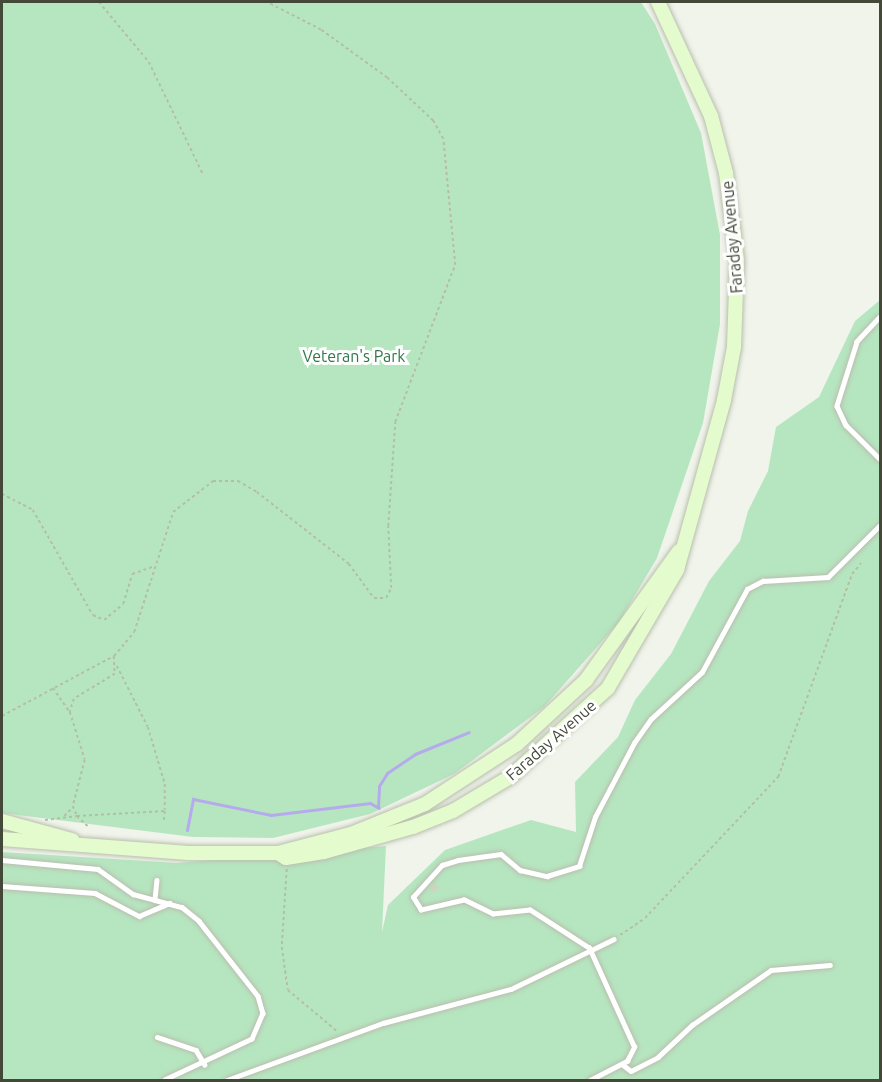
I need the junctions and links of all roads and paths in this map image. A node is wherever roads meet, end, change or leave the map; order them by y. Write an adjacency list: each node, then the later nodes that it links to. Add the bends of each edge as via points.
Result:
1 (99, 2): 4 (path, via 149,62)
2 (266, 2): 11 (path, via 321,30 387,78 433,121 446,152 455,265 395,422 388,526 392,574 386,598 374,598 349,564 256,492 231,480 213,481 185,497 173,512)
3 (658, 2): 9 (main road, Faraday Avenue, via 711,116 726,173 737,260 734,347 724,400)
4 (203, 174)
5 (880, 317): 6 (lane, via 857,342 837,406 846,425)
6 (880, 459)
7 (2, 494): 11 (path, via 33,510 93,615 105,620 123,604 132,574)
8 (880, 525): 34 (lane, via 828,577 763,581 747,589 705,669 634,743 595,817 579,866 547,876 520,870 501,854 456,860 442,865 413,897 421,910 459,900 493,914 531,910)
9 (679, 551): 27 (main road, Faraday Avenue, via 612,649 517,744 424,804 351,834); 27 (main road, Faraday Avenue, via 677,570 651,621 608,688 530,761 453,811 363,843)
10 (861, 563): 33 (path, via 852,574 778,777 645,918)
11 (156, 566): 12 (path, via 134,632)
12 (114, 656): 13 (path); 14 (path)
13 (117, 665): 15 (path, via 103,684 74,699); 18 (path, via 148,727 165,784)
14 (53, 688): 15 (path); 16 (path)
15 (70, 712): 17 (path, via 85,760)
16 (2, 716)
17 (73, 806): 19 (path); 20 (path)
18 (165, 811): 19 (path); 23 (path)
19 (77, 816): 20 (path); 24 (path)
20 (63, 817): 22 (path)
21 (2, 821): 26 (main road, Faraday Avenue)
22 (45, 822)
23 (164, 823)
24 (90, 828)
25 (2, 839): 26 (main road, Faraday Avenue, via 43,845)
26 (74, 841): 27 (main road, Faraday Avenue, via 188,853)
27 (282, 855): 37 (path, via 289,886 282,947 288,990)
28 (2, 860): 31 (lane, via 94,868 134,894)
29 (157, 880): 31 (lane)
30 (2, 886): 32 (lane, via 96,893 139,916)
31 (155, 900): 32 (lane)
32 (169, 903): 39 (lane, via 199,921 262,1008 256,1036)
33 (614, 939): 34 (lane)
34 (591, 953): 37 (lane, via 512,989); 38 (lane, via 629,1033 633,1054)
35 (830, 965): 38 (lane, via 771,970 692,1025 658,1057 631,1071)
36 (157, 1036): 39 (lane, via 196,1050)
37 (343, 1036): 41 (lane, via 297,1059)
38 (622, 1064): 42 (lane)
39 (206, 1065): 40 (lane)
40 (165, 1080)
41 (226, 1080)
42 (591, 1080)

